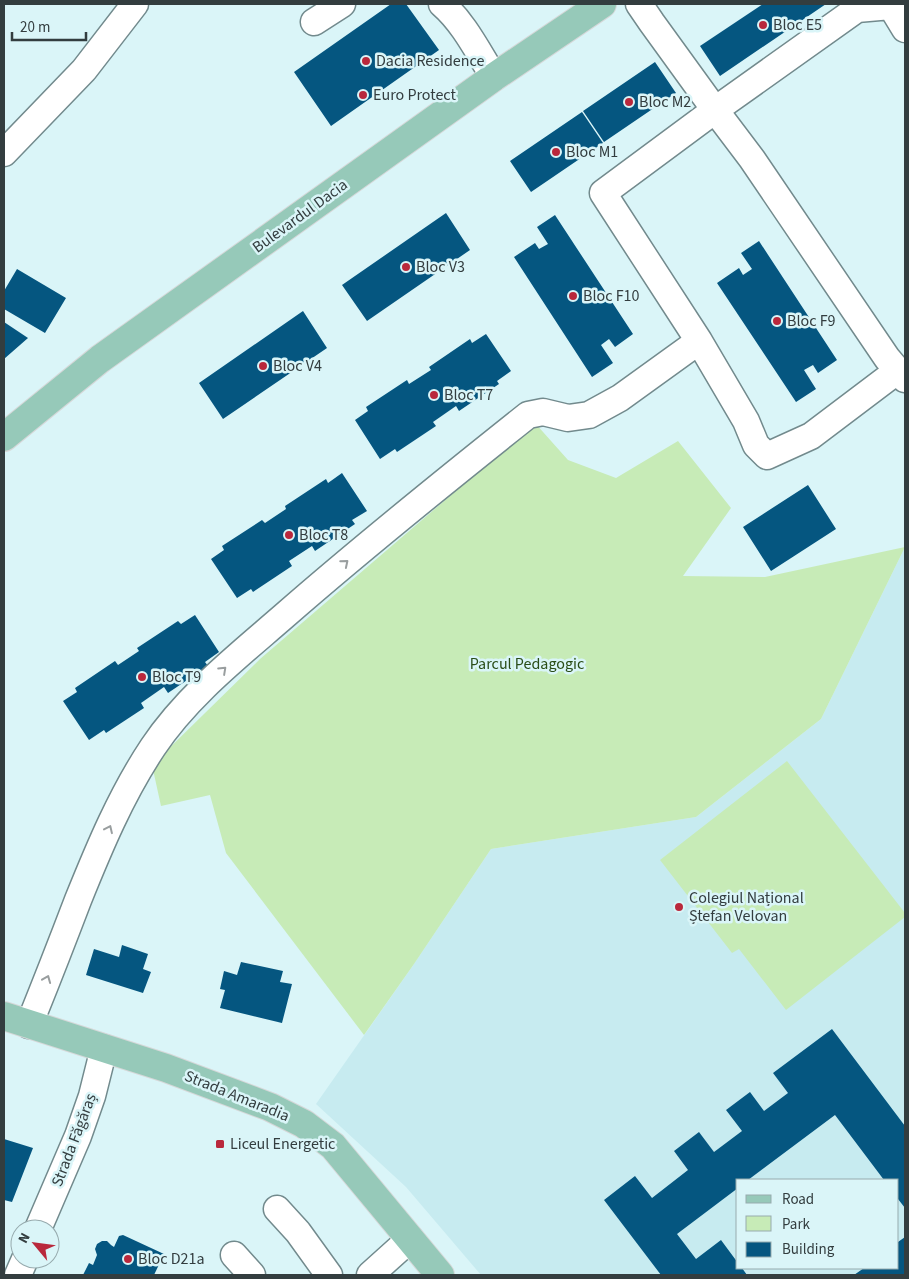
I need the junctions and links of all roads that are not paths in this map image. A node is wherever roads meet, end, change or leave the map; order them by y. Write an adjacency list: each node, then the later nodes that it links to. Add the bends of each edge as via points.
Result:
1 (135, 4): 11 (street, via 84,70)
2 (342, 4): 7 (street)
3 (442, 4): 9 (street, via 469,36)
4 (602, 4): 9 (main road, Bulevardul Dacia)
5 (639, 4): 10 (street)
6 (893, 5): 8 (street); 10 (street, via 857,9)
7 (314, 22)
8 (905, 29)
9 (494, 77): 14 (main road, Bulevardul Dacia, via 100,359)
10 (715, 110): 12 (street, via 603,193); 13 (street)
11 (4, 153)
12 (699, 341): 13 (street, via 746,421 756,445 767,456 811,436); 16 (street, one-way to 12, via 97,854 126,792 152,748 187,704 324,581 528,415 543,412 568,418 589,415 620,398)
13 (901, 375)
14 (4, 437)
15 (4, 1016): 16 (main road, Strada Amaradia)
16 (29, 1024): 17 (main road, Strada Amaradia)
17 (104, 1048): 19 (street, Strada Făgăraș, via 78,1136); 20 (main road, Strada Amaradia, via 255,1101 304,1124 332,1146)
18 (277, 1209): 23 (street)
19 (42, 1219)
20 (410, 1239): 24 (street); 25 (main road, Strada Amaradia)
21 (234, 1255): 22 (street)
22 (252, 1275)
23 (329, 1275)
24 (370, 1275)
25 (440, 1275)

